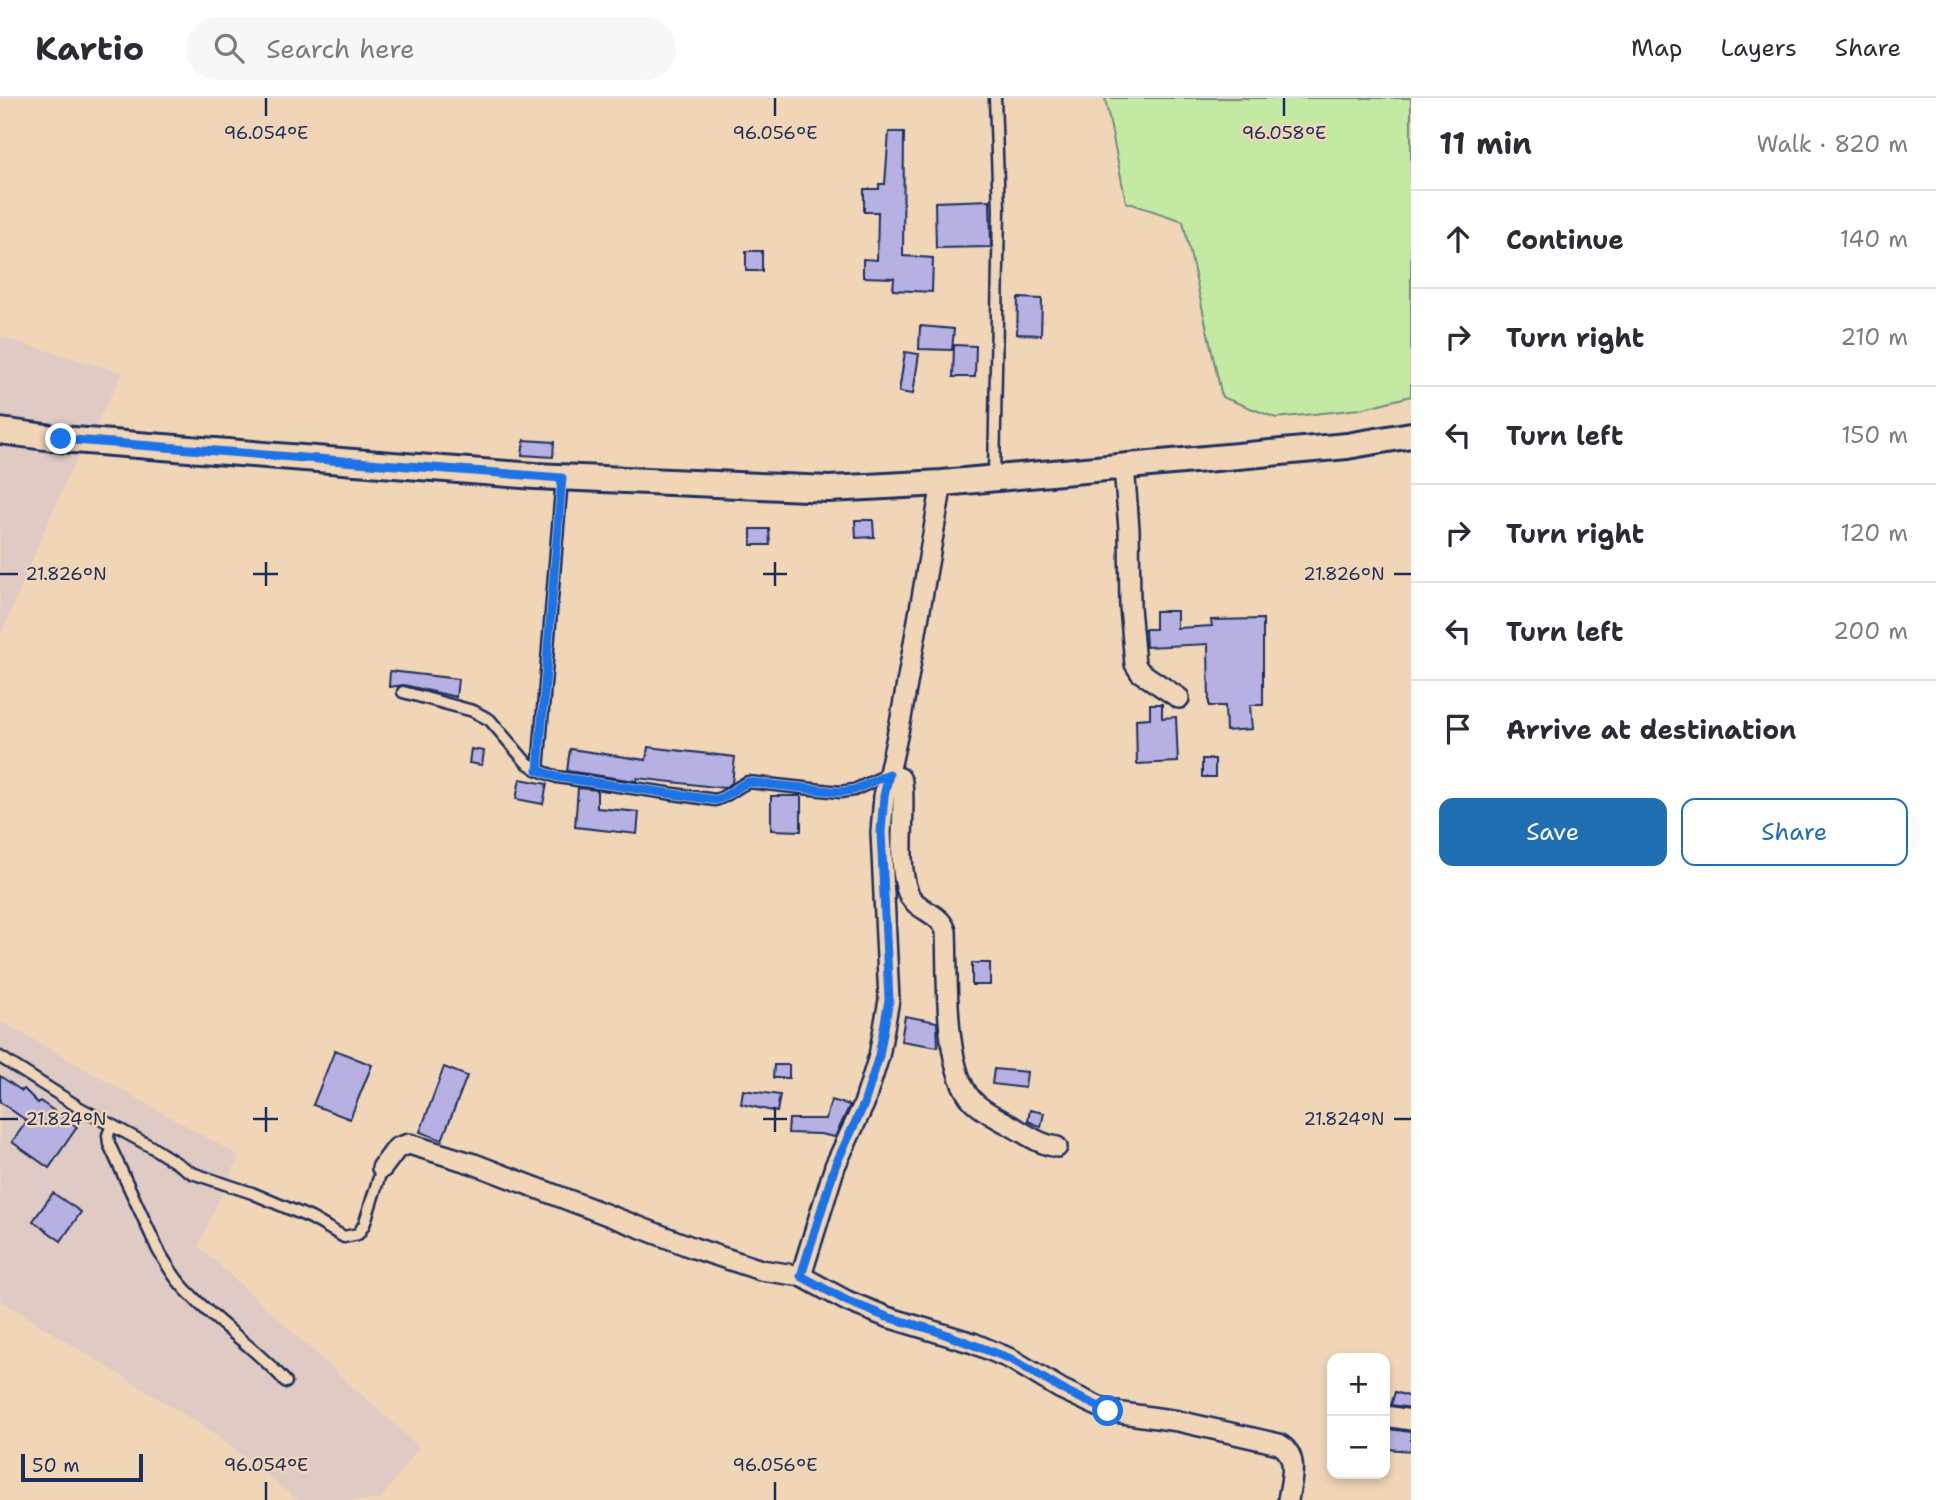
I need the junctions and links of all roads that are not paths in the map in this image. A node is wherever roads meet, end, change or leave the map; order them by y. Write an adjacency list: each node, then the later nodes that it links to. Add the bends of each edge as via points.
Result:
1 (995, 98): 5 (lane, via 999,210)
2 (4, 435): 6 (street)
3 (1411, 435): 4 (street, via 1347,446)
4 (1124, 466): 5 (street); 9 (street, via 1135,664)
5 (994, 477): 7 (street)
6 (562, 478): 7 (street, via 829,489); 10 (lane)
7 (942, 483): 11 (street)
8 (403, 692): 10 (lane, via 490,720)
9 (1179, 698)
10 (538, 770): 11 (lane, via 557,777 715,800 748,782 840,792)
11 (889, 774): 14 (street, via 902,782 908,891 944,923 946,931 953,1058 964,1087 984,1110 1032,1139); 16 (street, via 881,832 889,1000 864,1104 835,1166)
12 (0, 1057): 13 (lane)
13 (112, 1125): 15 (lane, via 192,1173 288,1208 344,1237 358,1234 365,1225); 17 (lane, via 109,1144 168,1266 189,1294)
14 (1057, 1147)
15 (382, 1168): 16 (street, via 397,1148 409,1144 694,1248 761,1270)
16 (801, 1276): 20 (street, via 887,1317 1011,1359 1108,1411 1279,1444 1287,1449 1293,1464)
17 (286, 1382)
18 (1390, 1417): 19 (street)
19 (1411, 1420)
20 (1288, 1500)

